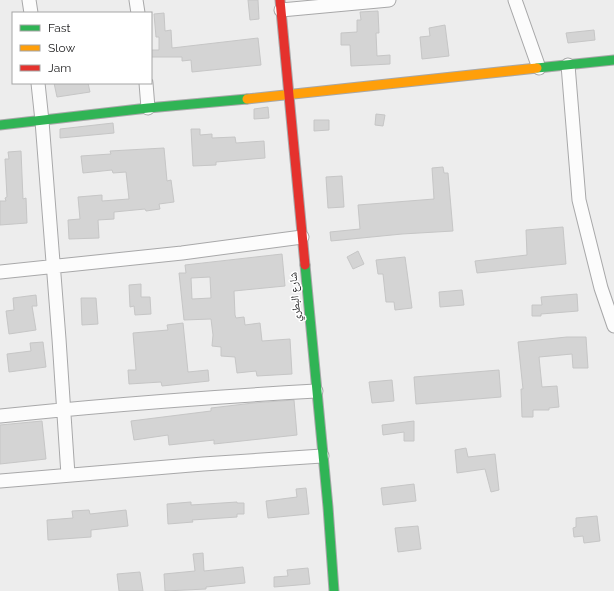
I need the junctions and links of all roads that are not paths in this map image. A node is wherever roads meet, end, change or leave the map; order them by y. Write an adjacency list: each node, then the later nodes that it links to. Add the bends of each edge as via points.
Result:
1 (29, 0): 6 (street)
2 (136, 0): 7 (street)
3 (389, 0): 5 (street)
4 (515, 0): 10 (street)
5 (280, 5): 13 (street, شارع البطري)
6 (30, 12)
7 (138, 12)
8 (614, 60): 9 (street)
9 (568, 65): 10 (street); 20 (street, via 579,200 601,288)
10 (539, 68): 13 (street)
11 (38, 84): 15 (street)
12 (146, 84): 14 (street)
13 (289, 95): 14 (street); 17 (street, شارع البطري)
14 (148, 108): 15 (street)
15 (42, 121): 16 (street); 18 (street)
16 (0, 126)
17 (302, 237): 18 (street); 21 (street, شارع البطري)
18 (54, 267): 19 (street); 22 (street)
19 (0, 272)
20 (614, 326)
21 (316, 391): 22 (street); 24 (street, شارع البطري)
22 (65, 409): 23 (street); 25 (street)
23 (0, 416)
24 (322, 456): 25 (street); 27 (street, شارع البطري)
25 (68, 476): 26 (street)
26 (0, 481)
27 (334, 591)

